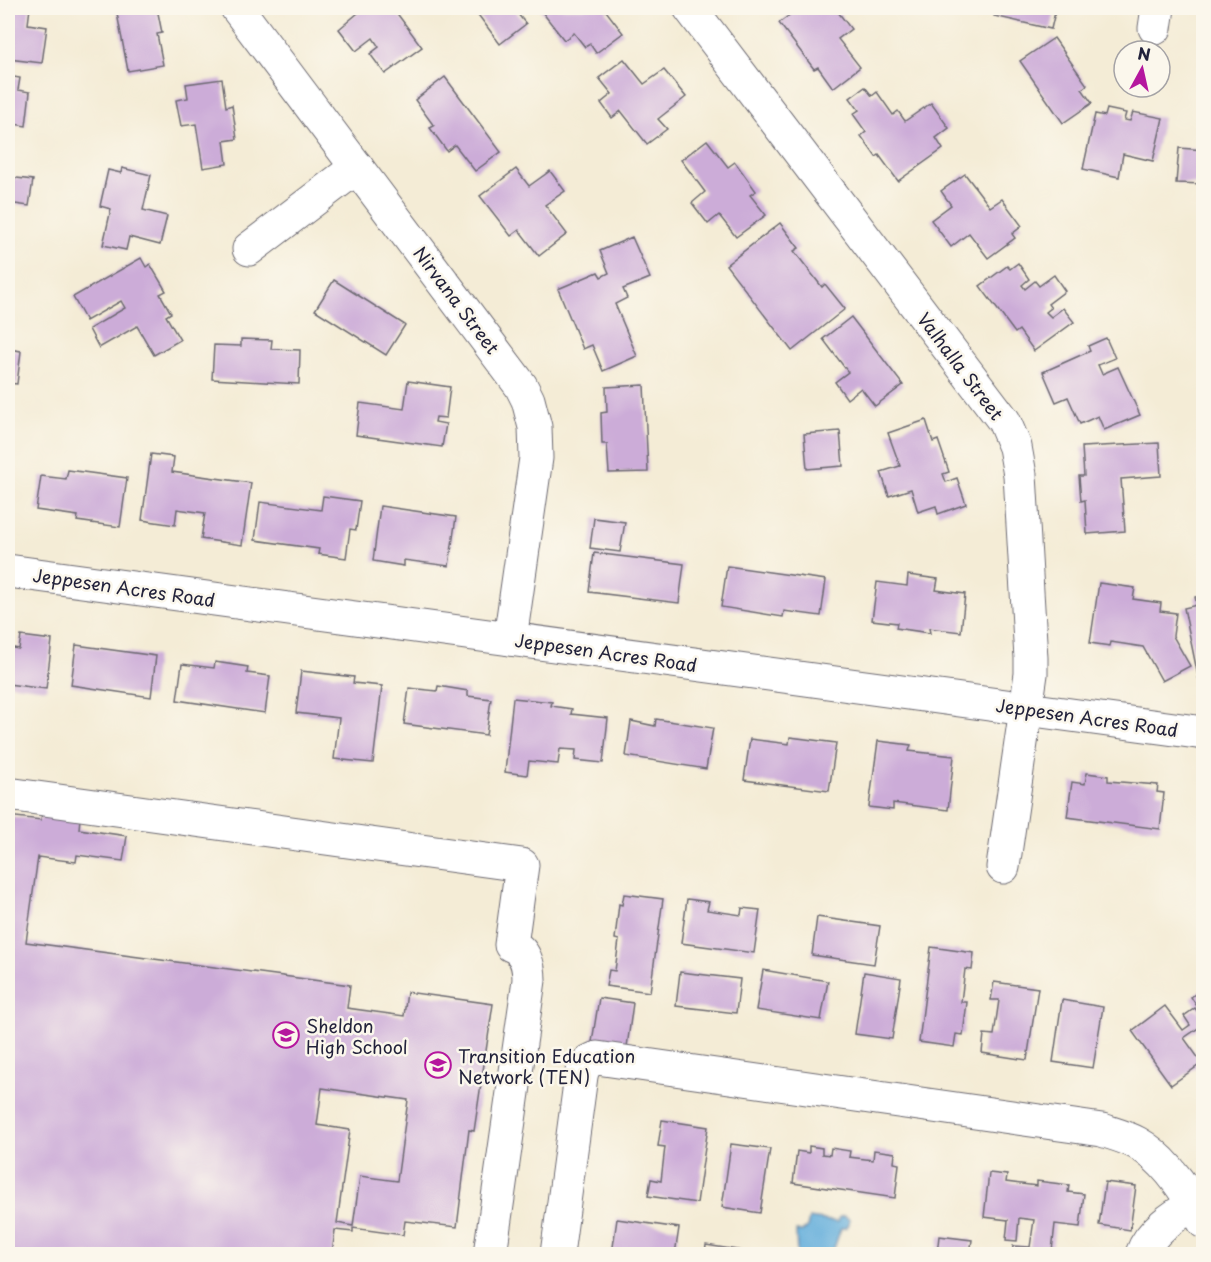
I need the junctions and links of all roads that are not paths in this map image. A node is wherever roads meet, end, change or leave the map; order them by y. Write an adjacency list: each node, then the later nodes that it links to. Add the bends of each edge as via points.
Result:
1 (237, 8): 3 (street, Nirvana Street)
2 (690, 8): 7 (street, Valhalla Street, via 1004,420 1015,447 1020,475 1031,658)
3 (357, 167): 4 (street); 6 (street, Nirvana Street, via 528,400 535,427 536,458)
4 (249, 249)
5 (8, 571): 6 (street, Jeppesen Acres Road)
6 (510, 639): 7 (street, Jeppesen Acres Road)
7 (1025, 709): 8 (street, Jeppesen Acres Road); 10 (street, Valhalla Street)
8 (1203, 733)
9 (8, 794): 12 (street, via 522,865 511,945 525,959 529,980)
10 (1004, 867)
11 (1199, 1213): 13 (street, via 1152,1153 1102,1130 597,1058 586,1064 581,1076); 14 (street, via 1174,1216)
12 (490, 1254)
13 (556, 1254)
14 (1142, 1254)

